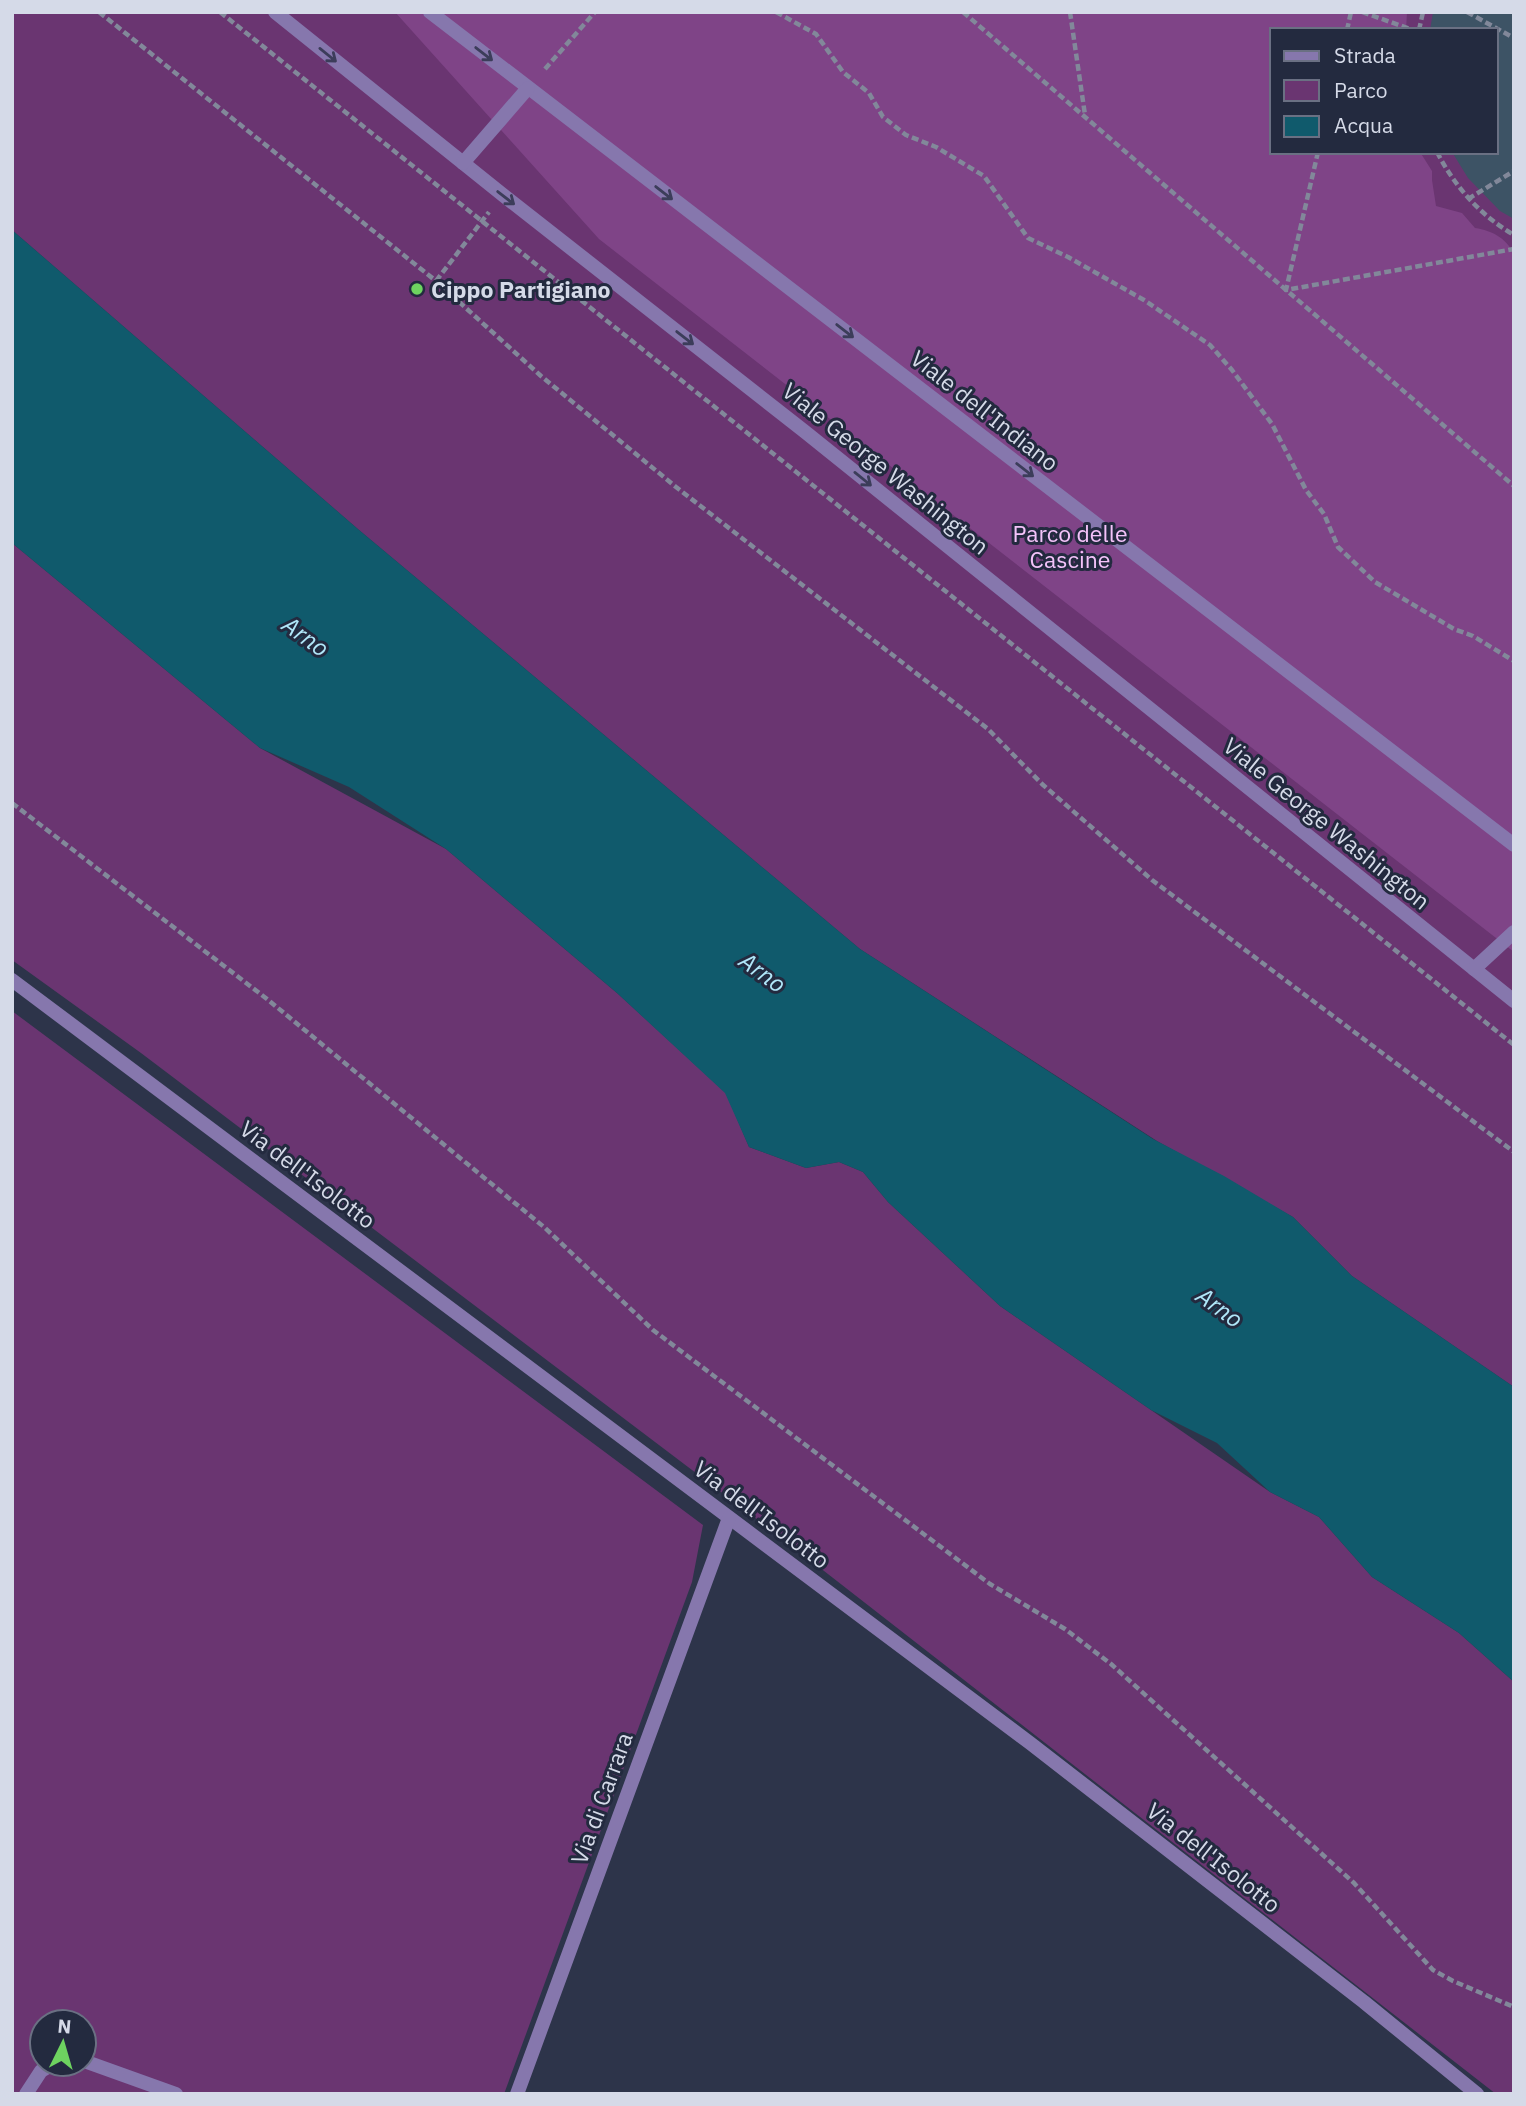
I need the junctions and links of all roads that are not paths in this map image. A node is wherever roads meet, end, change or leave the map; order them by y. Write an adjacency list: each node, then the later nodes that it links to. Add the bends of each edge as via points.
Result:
1 (275, 12): 4 (street, Viale George Washington, one-way to 4)
2 (430, 12): 3 (street, Viale dell'Indiano, one-way to 3)
3 (528, 88): 4 (street); 5 (street, Viale dell'Indiano, one-way to 5)
4 (463, 163): 7 (street, Viale George Washington, one-way to 7)
5 (1514, 845)
6 (1514, 932): 7 (street)
7 (1474, 969): 9 (street, Viale George Washington)
8 (12, 980): 10 (street, Via dell'Isolotto)
9 (1514, 1001)
10 (729, 1518): 15 (street, Via di Carrara); 16 (street, Via dell'Isolotto, via 1364,2001)
11 (98, 2066): 14 (street)
12 (36, 2078): 13 (street)
13 (26, 2094)
14 (176, 2094)
15 (517, 2094)
16 (1477, 2094)

